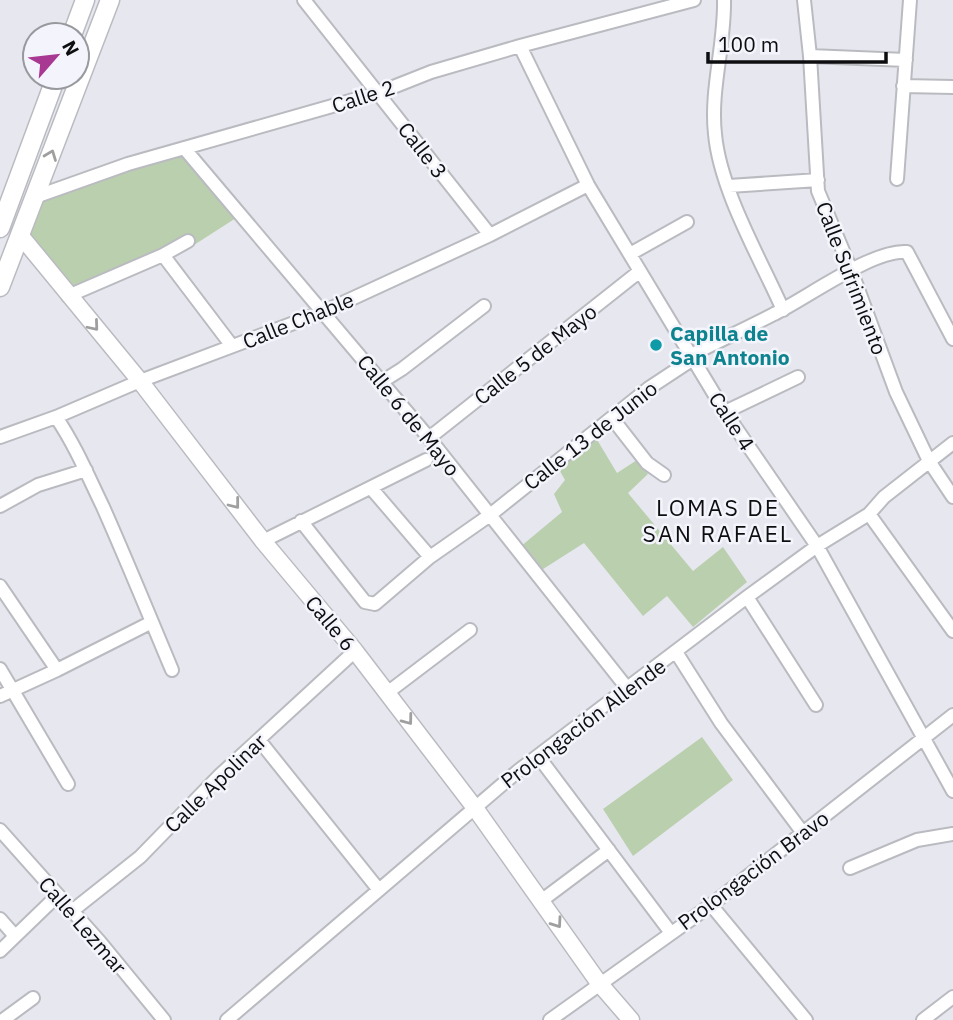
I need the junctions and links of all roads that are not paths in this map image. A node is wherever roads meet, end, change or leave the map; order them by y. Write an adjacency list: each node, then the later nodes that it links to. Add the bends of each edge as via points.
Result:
1 (85, 0): 8 (main road)
2 (110, 0): 21 (main road, one-way to 2)
3 (304, 0): 15 (street, Calle 3)
4 (694, 0): 9 (street, Calle 2)
5 (724, 0): 20 (street, via 715,134)
6 (804, 0): 10 (street, Calle Sufrimiento)
7 (910, 0): 11 (street)
8 (77, 21)
9 (520, 46): 15 (street, Calle 2); 19 (street, Calle 4)
10 (810, 56): 11 (street); 18 (street, Calle Sufrimiento)
11 (906, 60): 12 (street)
12 (903, 86): 13 (street); 17 (street)
13 (953, 87)
14 (50, 91): 22 (main road)
15 (378, 93): 16 (street, Calle 2); 26 (street, Calle 3)
16 (184, 148): 21 (street, Calle 2); 36 (street, Calle 6 de Mayo)
17 (897, 179)
18 (818, 180): 20 (street); 30 (street, Calle Sufrimiento, via 818,191)
19 (588, 185): 26 (street, Calle Chable); 28 (street, Calle 4)
20 (729, 186): 35 (street)
21 (34, 197): 25 (main road)
22 (2, 207): 24 (main road); 25 (street)
23 (687, 222): 28 (street)
24 (0, 228)
25 (20, 235): 32 (main road); 33 (street, Calle 6)
26 (490, 235): 36 (street, Calle Chable)
27 (188, 241): 29 (street)
28 (630, 254): 31 (street, Calle 4)
29 (163, 255): 33 (street); 38 (street)
30 (851, 270): 35 (street, Calle 13 de Junio); 37 (street, Calle 13 de Junio, via 896,251 907,252); 50 (street, Calle Sufrimiento, via 896,392)
31 (640, 271): 39 (street, Calle 4); 47 (street, Calle 5 de Mayo)
32 (0, 287)
33 (68, 296): 41 (street, Calle 6, one-way to 41)
34 (484, 306): 42 (street)
35 (783, 310): 39 (street, Calle 13 de Junio)
36 (323, 312): 38 (street, Calle Chable); 42 (street, Calle 6 de Mayo)
37 (953, 339)
38 (232, 346): 41 (street, Calle Chable)
39 (692, 357): 43 (street, Calle 4); 45 (street, Calle 13 de Junio)
40 (798, 377): 43 (street)
41 (140, 381): 44 (street, Calle Chable); 59 (street, Calle 6, one-way to 59)
42 (383, 381): 47 (street, Calle 6 de Mayo)
43 (725, 412): 60 (street, Calle 4)
44 (56, 417): 46 (street, Calle Chable); 51 (street)
45 (612, 418): 52 (street, via 647,463); 57 (street, Calle 13 de Junio)
46 (0, 437)
47 (429, 438): 57 (street, Calle 6 de Mayo)
48 (953, 443): 50 (street, Prolongación Allende)
49 (426, 460): 53 (street)
50 (929, 461): 54 (street, Calle Sufrimiento); 56 (street, Prolongación Allende)
51 (86, 470): 55 (street, via 38,485); 64 (street)
52 (664, 475)
53 (371, 488): 58 (street); 61 (street)
54 (953, 498)
55 (0, 506)
56 (869, 514): 60 (street, Prolongación Allende); 66 (street)
57 (490, 515): 61 (street, Calle 13 de Junio); 72 (street, Calle 6 de Mayo)
58 (301, 521): 59 (street); 61 (street, Calle 13 de Junio, via 365,602 375,604)
59 (263, 541): 67 (street, Calle 6)
60 (817, 547): 63 (street, Prolongación Allende); 78 (street, Calle 4)
61 (430, 557)
62 (0, 586): 70 (street)
63 (747, 597): 68 (street, Prolongación Allende); 76 (street)
64 (152, 622): 70 (street); 71 (street)
65 (470, 630): 74 (street)
66 (953, 631)
67 (355, 651): 74 (street, Calle 6); 79 (street, Calle Apolinar)
68 (676, 652): 72 (street, Prolongación Allende); 85 (street, via 721,723)
69 (0, 669): 73 (street)
70 (57, 670): 73 (street)
71 (172, 670)
72 (628, 688): 80 (street, Prolongación Allende)
73 (14, 691): 75 (street); 81 (street)
74 (387, 693): 83 (street, Calle 6, one-way to 83)
75 (0, 696)
76 (816, 705)
77 (953, 715): 78 (street, Prolongación Bravo)
78 (925, 738): 82 (street, Calle 4); 85 (street, Prolongación Bravo)
79 (260, 740): 89 (street); 93 (street, Calle Apolinar, via 140,857)
80 (538, 756): 83 (street, Prolongación Allende); 87 (street)
81 (68, 784)
82 (953, 791)
83 (475, 808): 89 (street, Prolongación Allende); 91 (street, Calle 6)
84 (0, 830): 90 (street, Calle Lezmar)
85 (803, 833): 92 (street, Prolongación Bravo)
86 (953, 834): 88 (street, via 917,840)
87 (608, 850): 91 (street); 95 (street)
88 (850, 868)
89 (379, 890): 103 (street, Prolongación Allende)
90 (58, 895): 93 (street, Calle Lezmar); 96 (street)
91 (541, 901): 98 (street, Calle 6, one-way to 98)
92 (711, 905): 95 (street, Prolongación Bravo); 106 (street)
93 (72, 911): 102 (street, Calle Lezmar)
94 (0, 919): 96 (street)
95 (671, 933): 98 (street, Prolongación Bravo)
96 (15, 936): 97 (street)
97 (0, 950)
98 (600, 983): 104 (street, Prolongación Bravo); 105 (street, Calle 6)
99 (953, 997): 107 (street)
100 (33, 998): 101 (street)
101 (3, 1020)
102 (164, 1020)
103 (227, 1020)
104 (550, 1020)
105 (631, 1020)
106 (806, 1020)
107 (923, 1020)

